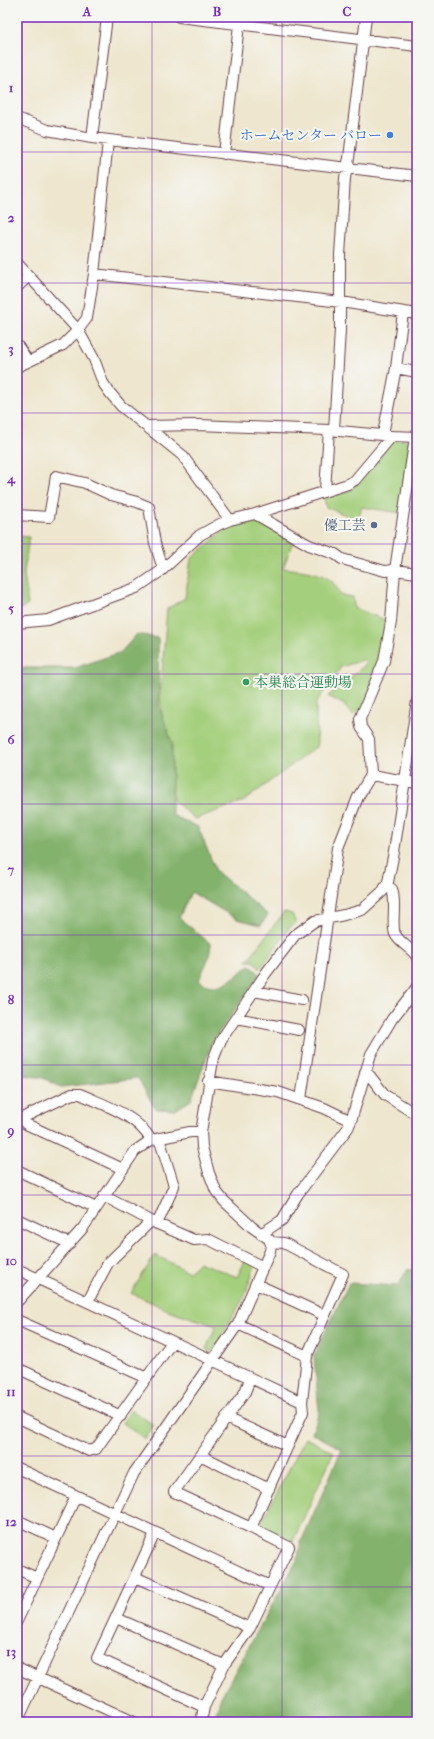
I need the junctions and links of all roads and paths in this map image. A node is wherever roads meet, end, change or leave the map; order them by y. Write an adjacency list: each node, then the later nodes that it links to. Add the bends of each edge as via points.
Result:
1 (107, 17): 8 (street)
2 (179, 17): 4 (street)
3 (366, 17): 5 (street)
4 (240, 25): 5 (street); 10 (street)
5 (364, 39): 6 (street); 11 (street)
6 (417, 46)
7 (17, 118): 8 (street, via 47,130)
8 (92, 138): 9 (street)
9 (108, 141): 10 (street); 14 (street)
10 (224, 154): 11 (street)
11 (347, 168): 12 (street); 17 (street, via 340,255)
12 (417, 176)
13 (17, 263): 15 (street)
14 (94, 274): 17 (street); 20 (street, via 87,318)
15 (29, 276): 16 (street); 20 (street)
16 (17, 287)
17 (341, 302): 18 (street); 27 (street)
18 (403, 312): 19 (street); 24 (street)
19 (417, 314)
20 (78, 330): 22 (street, via 63,345); 26 (street, via 110,393 121,406)
21 (17, 346): 22 (street)
22 (28, 361): 23 (street)
23 (17, 367)
24 (396, 368): 25 (street); 28 (street)
25 (417, 372)
26 (146, 426): 27 (street, via 198,425); 33 (street, via 182,455)
27 (331, 430): 28 (street); 30 (street)
28 (387, 435): 29 (street); 30 (street, via 352,482)
29 (416, 437): 35 (street)
30 (325, 490): 31 (street)
31 (255, 514): 33 (street); 35 (street, via 309,545 342,559 385,572)
32 (17, 515): 34 (street, via 49,517 56,476 85,482 110,495 149,507 155,544)
33 (230, 520): 34 (street, via 200,535)
34 (163, 569): 37 (street, via 136,588 48,620)
35 (395, 570): 36 (street); 39 (street, via 391,622 384,661 360,719 360,727 369,739)
36 (417, 572)
37 (17, 623)
38 (417, 701): 40 (street)
39 (372, 775): 40 (street); 43 (street, via 358,797 338,848)
40 (404, 781): 41 (street); 42 (street, via 394,852)
41 (417, 783)
42 (386, 886): 43 (street, via 362,910); 44 (street, via 392,889 395,895 395,933 414,951)
43 (327, 918): 46 (street, via 315,921 295,935); 53 (street)
44 (417, 958)
45 (415, 990): 48 (street); 51 (street, via 384,1030)
46 (254, 991): 47 (street); 49 (street)
47 (302, 1000)
48 (417, 1003)
49 (236, 1018): 50 (street); 52 (street, via 221,1040 212,1060)
50 (299, 1030)
51 (365, 1072): 54 (street, via 385,1096); 56 (street)
52 (208, 1081): 53 (street, via 278,1092); 57 (street)
53 (301, 1099): 56 (street)
54 (417, 1115)
55 (20, 1120): 58 (street, via 72,1094 80,1094 130,1118); 59 (street)
56 (352, 1121): 65 (street, via 282,1220)
57 (201, 1132): 58 (street); 65 (street, via 202,1147 216,1191 242,1219)
58 (155, 1139): 59 (street, via 135,1151); 64 (street, via 174,1186)
59 (123, 1169): 61 (street)
60 (17, 1170): 62 (street)
61 (104, 1196): 62 (street); 64 (street)
62 (96, 1208): 67 (street)
63 (17, 1219): 67 (street)
64 (154, 1223): 68 (street, via 194,1240 208,1239); 72 (street, via 108,1263)
65 (261, 1234): 66 (street)
66 (270, 1242): 68 (street, via 270,1250); 74 (street, via 284,1243 343,1274)
67 (70, 1244): 70 (street)
68 (263, 1267): 71 (street)
69 (17, 1269): 70 (street)
70 (39, 1278): 72 (street); 73 (street)
71 (256, 1284): 74 (street); 76 (street)
72 (88, 1301): 77 (street)
73 (17, 1302)
74 (324, 1315): 78 (street)
75 (17, 1320): 81 (street)
76 (238, 1324): 78 (street); 79 (street)
77 (172, 1342): 79 (street); 81 (street)
78 (306, 1356): 83 (street)
79 (213, 1360): 82 (street); 92 (street, via 134,1473)
80 (17, 1368): 84 (street)
81 (147, 1378): 84 (street)
82 (250, 1379): 83 (street); 86 (street, via 245,1392)
83 (302, 1402): 87 (street, via 303,1412)
84 (121, 1416): 85 (street, via 96,1449 89,1451)
85 (17, 1417)
86 (226, 1418): 87 (street); 88 (street)
87 (288, 1446): 90 (street)
88 (200, 1455): 90 (street); 94 (street, via 174,1492)
89 (17, 1468): 91 (street)
90 (269, 1489): 94 (street)
91 (76, 1496): 92 (street); 96 (street)
92 (114, 1513): 95 (street); 106 (street)
93 (17, 1520): 96 (street)
94 (252, 1528): 100 (street, via 289,1547)
95 (155, 1533): 98 (street); 100 (street)
96 (56, 1538): 99 (street)
97 (17, 1569): 99 (street)
98 (135, 1577): 101 (street); 103 (street)
99 (37, 1578): 102 (street)
100 (270, 1586): 103 (street)
101 (116, 1618): 104 (street); 107 (street, via 97,1658)
102 (17, 1619)
103 (250, 1628): 104 (street)
104 (224, 1665): 107 (street)
105 (17, 1668): 106 (street)
106 (38, 1677): 108 (street); 109 (street)
107 (204, 1707): 110 (street)
108 (19, 1721)
109 (134, 1722)
110 (201, 1722)

